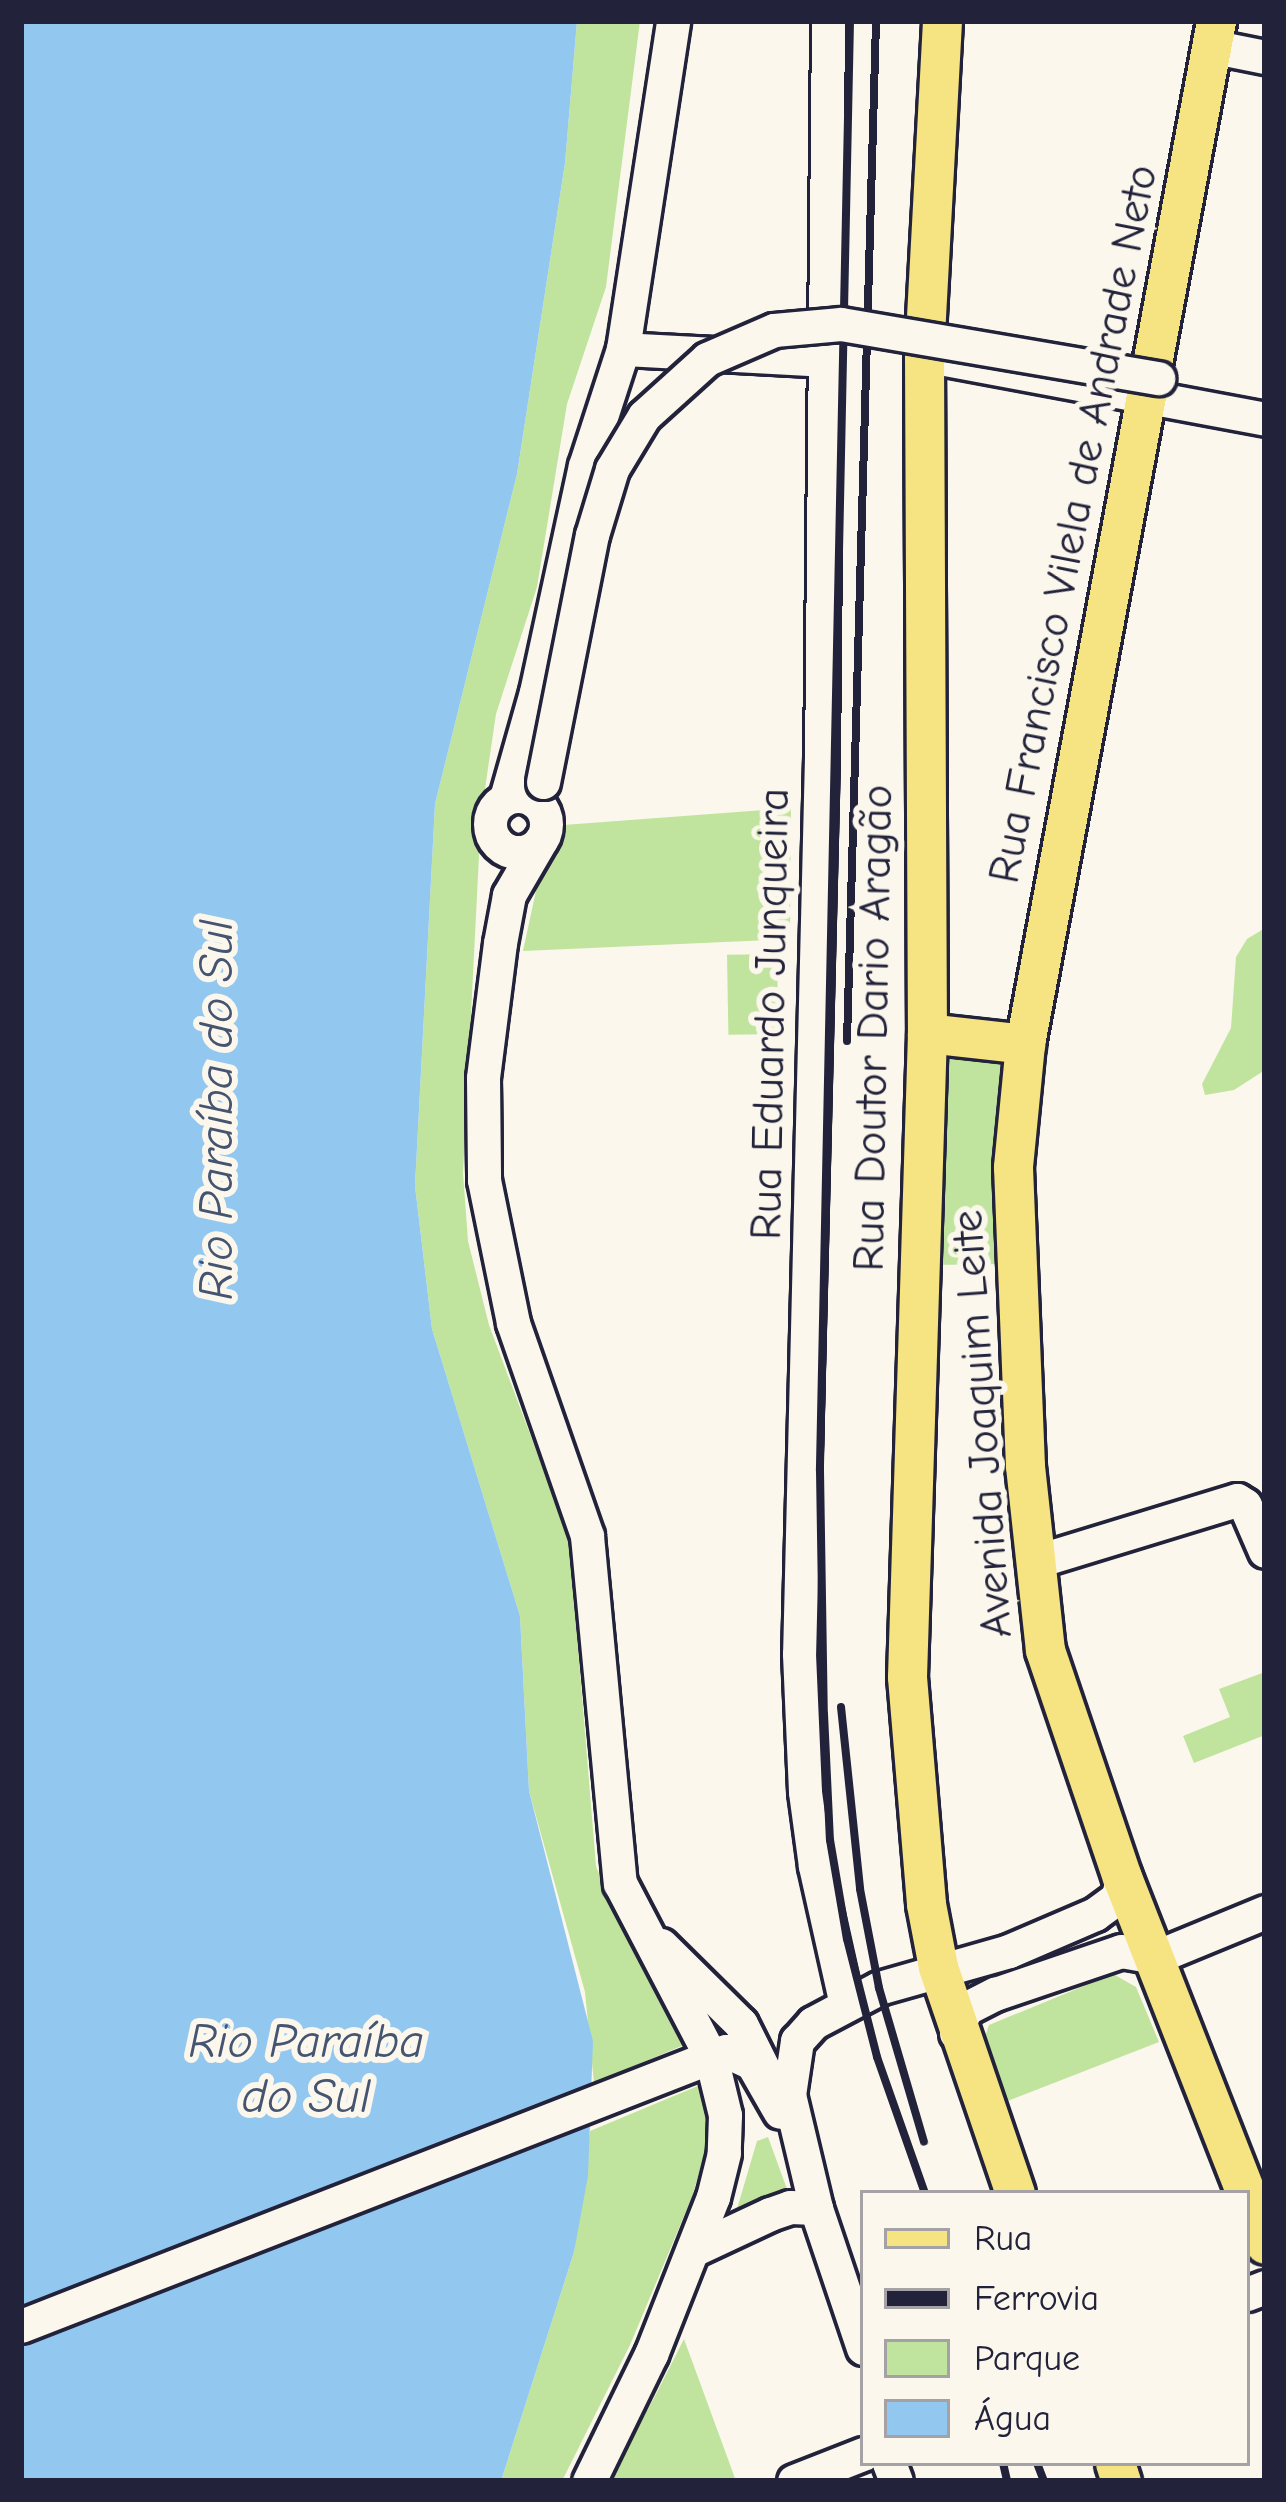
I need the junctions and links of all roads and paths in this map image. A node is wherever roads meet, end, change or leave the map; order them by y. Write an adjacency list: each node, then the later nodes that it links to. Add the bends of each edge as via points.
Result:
1 (673, 21): 6 (street)
2 (827, 21): 8 (street, Rua Eduardo Junqueira)
3 (942, 21): 7 (main road, Rua Doutor Dario Aragão)
4 (1213, 33): 5 (street); 9 (main road, Rua Francisco Vilela de Andrade Neto)
5 (1265, 57)
6 (623, 349): 8 (street); 12 (street, via 585,466 536,692)
7 (924, 355): 9 (street); 16 (main road, Rua Doutor Dario Aragão)
8 (825, 360): 25 (street, Rua Eduardo Junqueira, via 799,1654 814,1866)
9 (1147, 399): 11 (street); 17 (main road, Rua Francisco Vilela de Andrade Neto)
10 (1265, 400): 12 (street, bridge, via 841,324 773,330 726,349 664,394 612,469)
11 (1265, 419)
12 (529, 795): 13 (street, via 491,815); 14 (street, via 546,822)
13 (490, 831): 14 (street, via 512,851); 15 (street)
14 (541, 840): 15 (street)
15 (508, 895): 22 (street, via 483,1078 484,1180 513,1323 587,1536 617,1871)
16 (927, 1034): 17 (main road); 24 (main road, Rua Doutor Dario Aragão, via 907,1677 926,1904)
17 (1024, 1044): 19 (main road, Avenida Joaquim Leite, via 1012,1167)
18 (1265, 1551): 19 (street, via 1237,1500)
19 (1034, 1562): 20 (main road, Avenida Joaquim Leite, via 1045,1650)
20 (1122, 1877): 23 (main road, Avenida Joaquim Leite); 24 (street, via 1118,1897 1095,1914)
21 (1265, 1912): 23 (street)
22 (634, 1918): 27 (street); 28 (street, via 741,2024)
23 (1156, 1957): 26 (street, via 1121,1951 995,1994 965,2009); 31 (main road, Avenida Joaquim Leite)
24 (940, 1973): 25 (street); 26 (main road, Rua Doutor Dario Aragão)
25 (846, 2005): 29 (street, via 804,2031 788,2068)
26 (956, 2033): 30 (main road, Rua Doutor Dario Aragão)
27 (698, 2063): 28 (street, via 731,2051 747,2058); 35 (street, via 725,2115 724,2153); 36 (street)
28 (780, 2112): 29 (street)
29 (806, 2173): 33 (street)
30 (1014, 2190)
31 (1244, 2190)
32 (1250, 2205): 34 (main road, Avenida Joaquim Leite)
33 (816, 2208): 35 (street, via 790,2207); 37 (street)
34 (1265, 2244)
35 (693, 2249): 39 (street)
36 (21, 2326)
37 (860, 2339)
38 (860, 2455): 40 (street)
39 (589, 2481)
40 (794, 2481)

